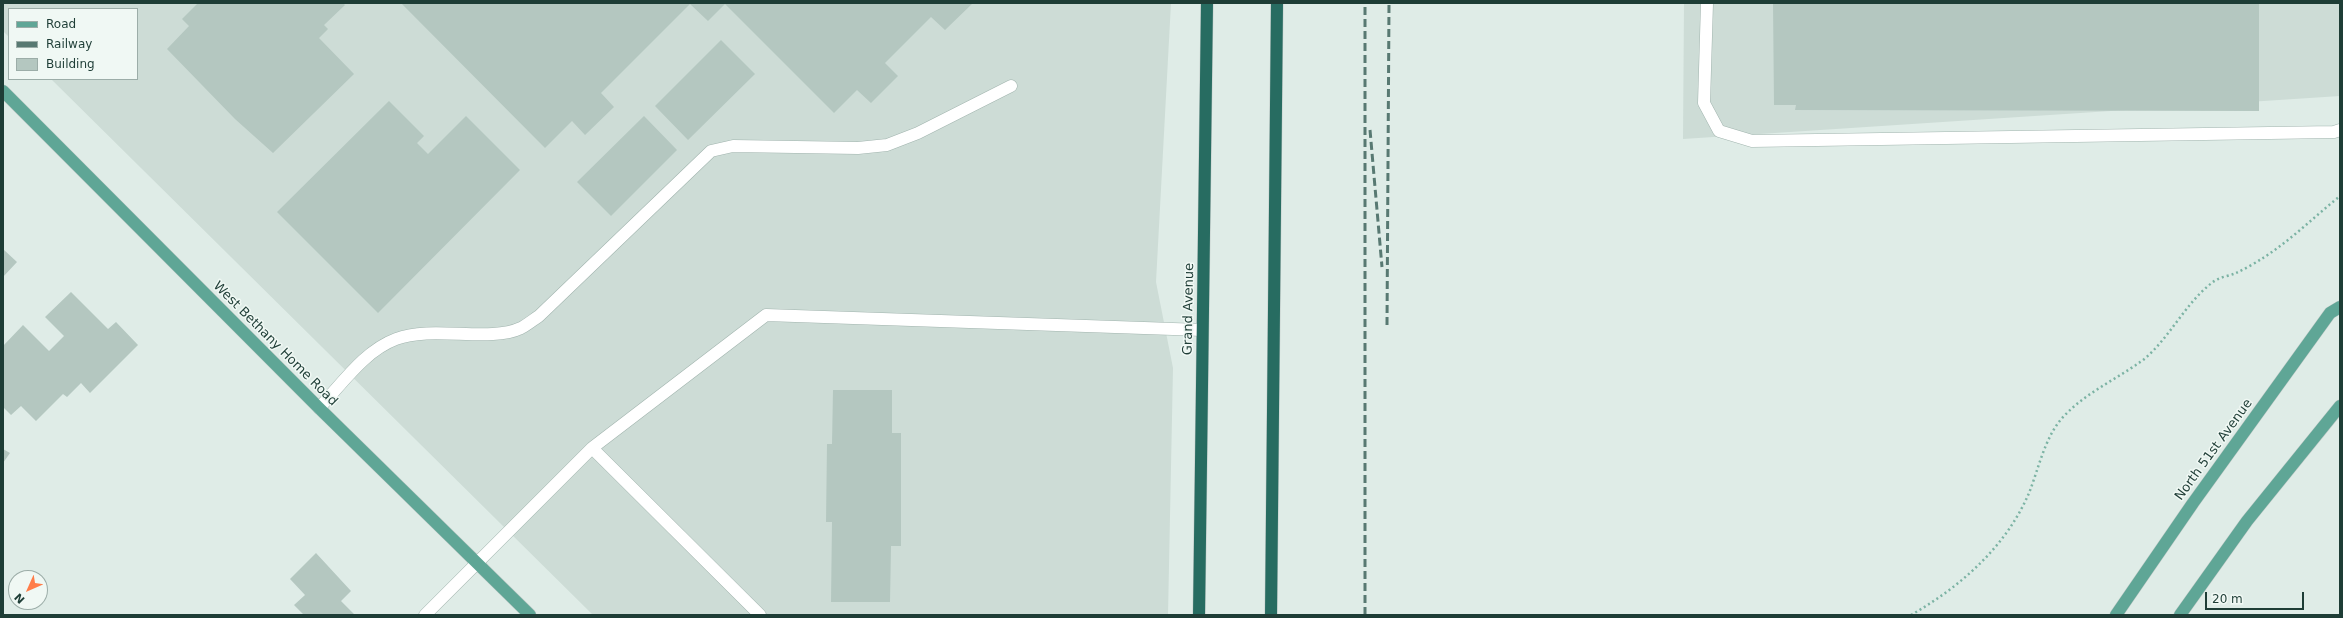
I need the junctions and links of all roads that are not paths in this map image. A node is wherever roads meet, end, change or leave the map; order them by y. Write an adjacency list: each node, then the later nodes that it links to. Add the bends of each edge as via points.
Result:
1 (1207, 3): 8 (highway, Grand Avenue)
2 (1277, 3): 17 (highway)
3 (1707, 3): 6 (lane, via 1704,103 1719,131 1752,141)
4 (1011, 86): 10 (lane, via 918,133 887,145 858,148 733,146 711,151 539,316 520,328 497,333 428,333 396,339 370,354)
5 (3, 91): 10 (main road, West Bethany Home Road)
6 (2340, 130)
7 (2340, 307): 18 (main road, North 51st Avenue, via 2330,313)
8 (1202, 330): 11 (lane, via 766,315); 16 (highway, Grand Avenue)
9 (2340, 406): 19 (main road, via 2247,521)
10 (319, 408): 12 (main road, West Bethany Home Road)
11 (592, 448): 12 (lane); 15 (lane)
12 (476, 563): 13 (lane); 14 (main road, West Bethany Home Road)
13 (425, 615)
14 (530, 615)
15 (760, 615)
16 (1199, 615)
17 (1271, 615)
18 (2116, 615)
19 (2180, 615)

